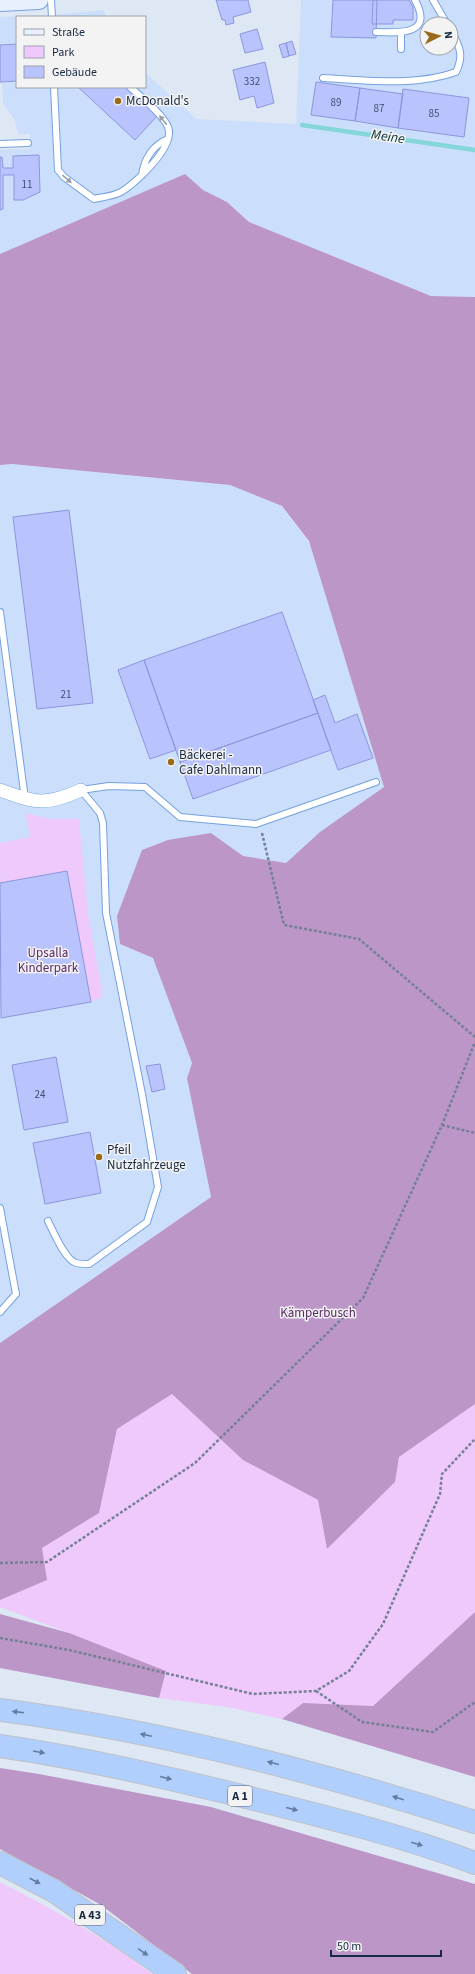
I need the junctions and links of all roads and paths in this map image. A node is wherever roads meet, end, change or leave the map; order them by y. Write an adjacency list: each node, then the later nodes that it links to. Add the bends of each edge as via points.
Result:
1 (38, 0): 5 (main road)
2 (51, 0): 6 (lane)
3 (415, 0): 9 (lane, via 420,9 419,24 414,29)
4 (433, 0): 7 (lane)
5 (0, 2)
6 (52, 16)
7 (442, 16)
8 (376, 32): 9 (lane)
9 (401, 32): 11 (lane)
10 (459, 48): 12 (lane, via 460,63 456,72 444,76 402,81)
11 (402, 50)
12 (323, 78)
13 (54, 88): 14 (lane, one-way to 14, via 58,170 94,199 121,192 142,175 166,147 168,128 162,118)
14 (131, 88)
15 (28, 143): 16 (lane)
16 (0, 144)
17 (0, 612): 18 (lane)
18 (8, 668): 19 (lane); 23 (lane)
19 (0, 669)
20 (376, 782): 24 (lane)
21 (0, 790): 23 (street)
22 (81, 790): 23 (street, via 61,799 37,802); 24 (lane, via 109,786 145,787 180,817); 30 (lane, via 100,813 103,823 106,913 158,1187 146,1222 89,1264 75,1263 69,1258)
23 (25, 800)
24 (259, 823): 25 (path, via 284,925 359,939)
25 (475, 1037)
26 (475, 1042): 27 (path)
27 (442, 1125): 28 (path); 33 (path, via 363,1298 195,1463 47,1562)
28 (475, 1133)
29 (0, 1208): 31 (lane, via 16,1294)
30 (48, 1221)
31 (0, 1312)
32 (475, 1439): 35 (path, via 442,1474 440,1494 383,1624 349,1671)
33 (0, 1564)
34 (0, 1638): 35 (path, via 69,1650 253,1694)
35 (316, 1690): 36 (path, via 362,1722 433,1732)
36 (475, 1702)
37 (0, 1710): 39 (highway, one-way to 37, via 320,1775 228,1752 58,1717)
38 (0, 1746): 41 (highway, A 1, one-way to 41, via 158,1776 304,1811)
39 (475, 1822)
40 (0, 1863): 42 (highway, A 43, one-way to 42, via 54,1891)
41 (475, 1863)
42 (175, 1974)

